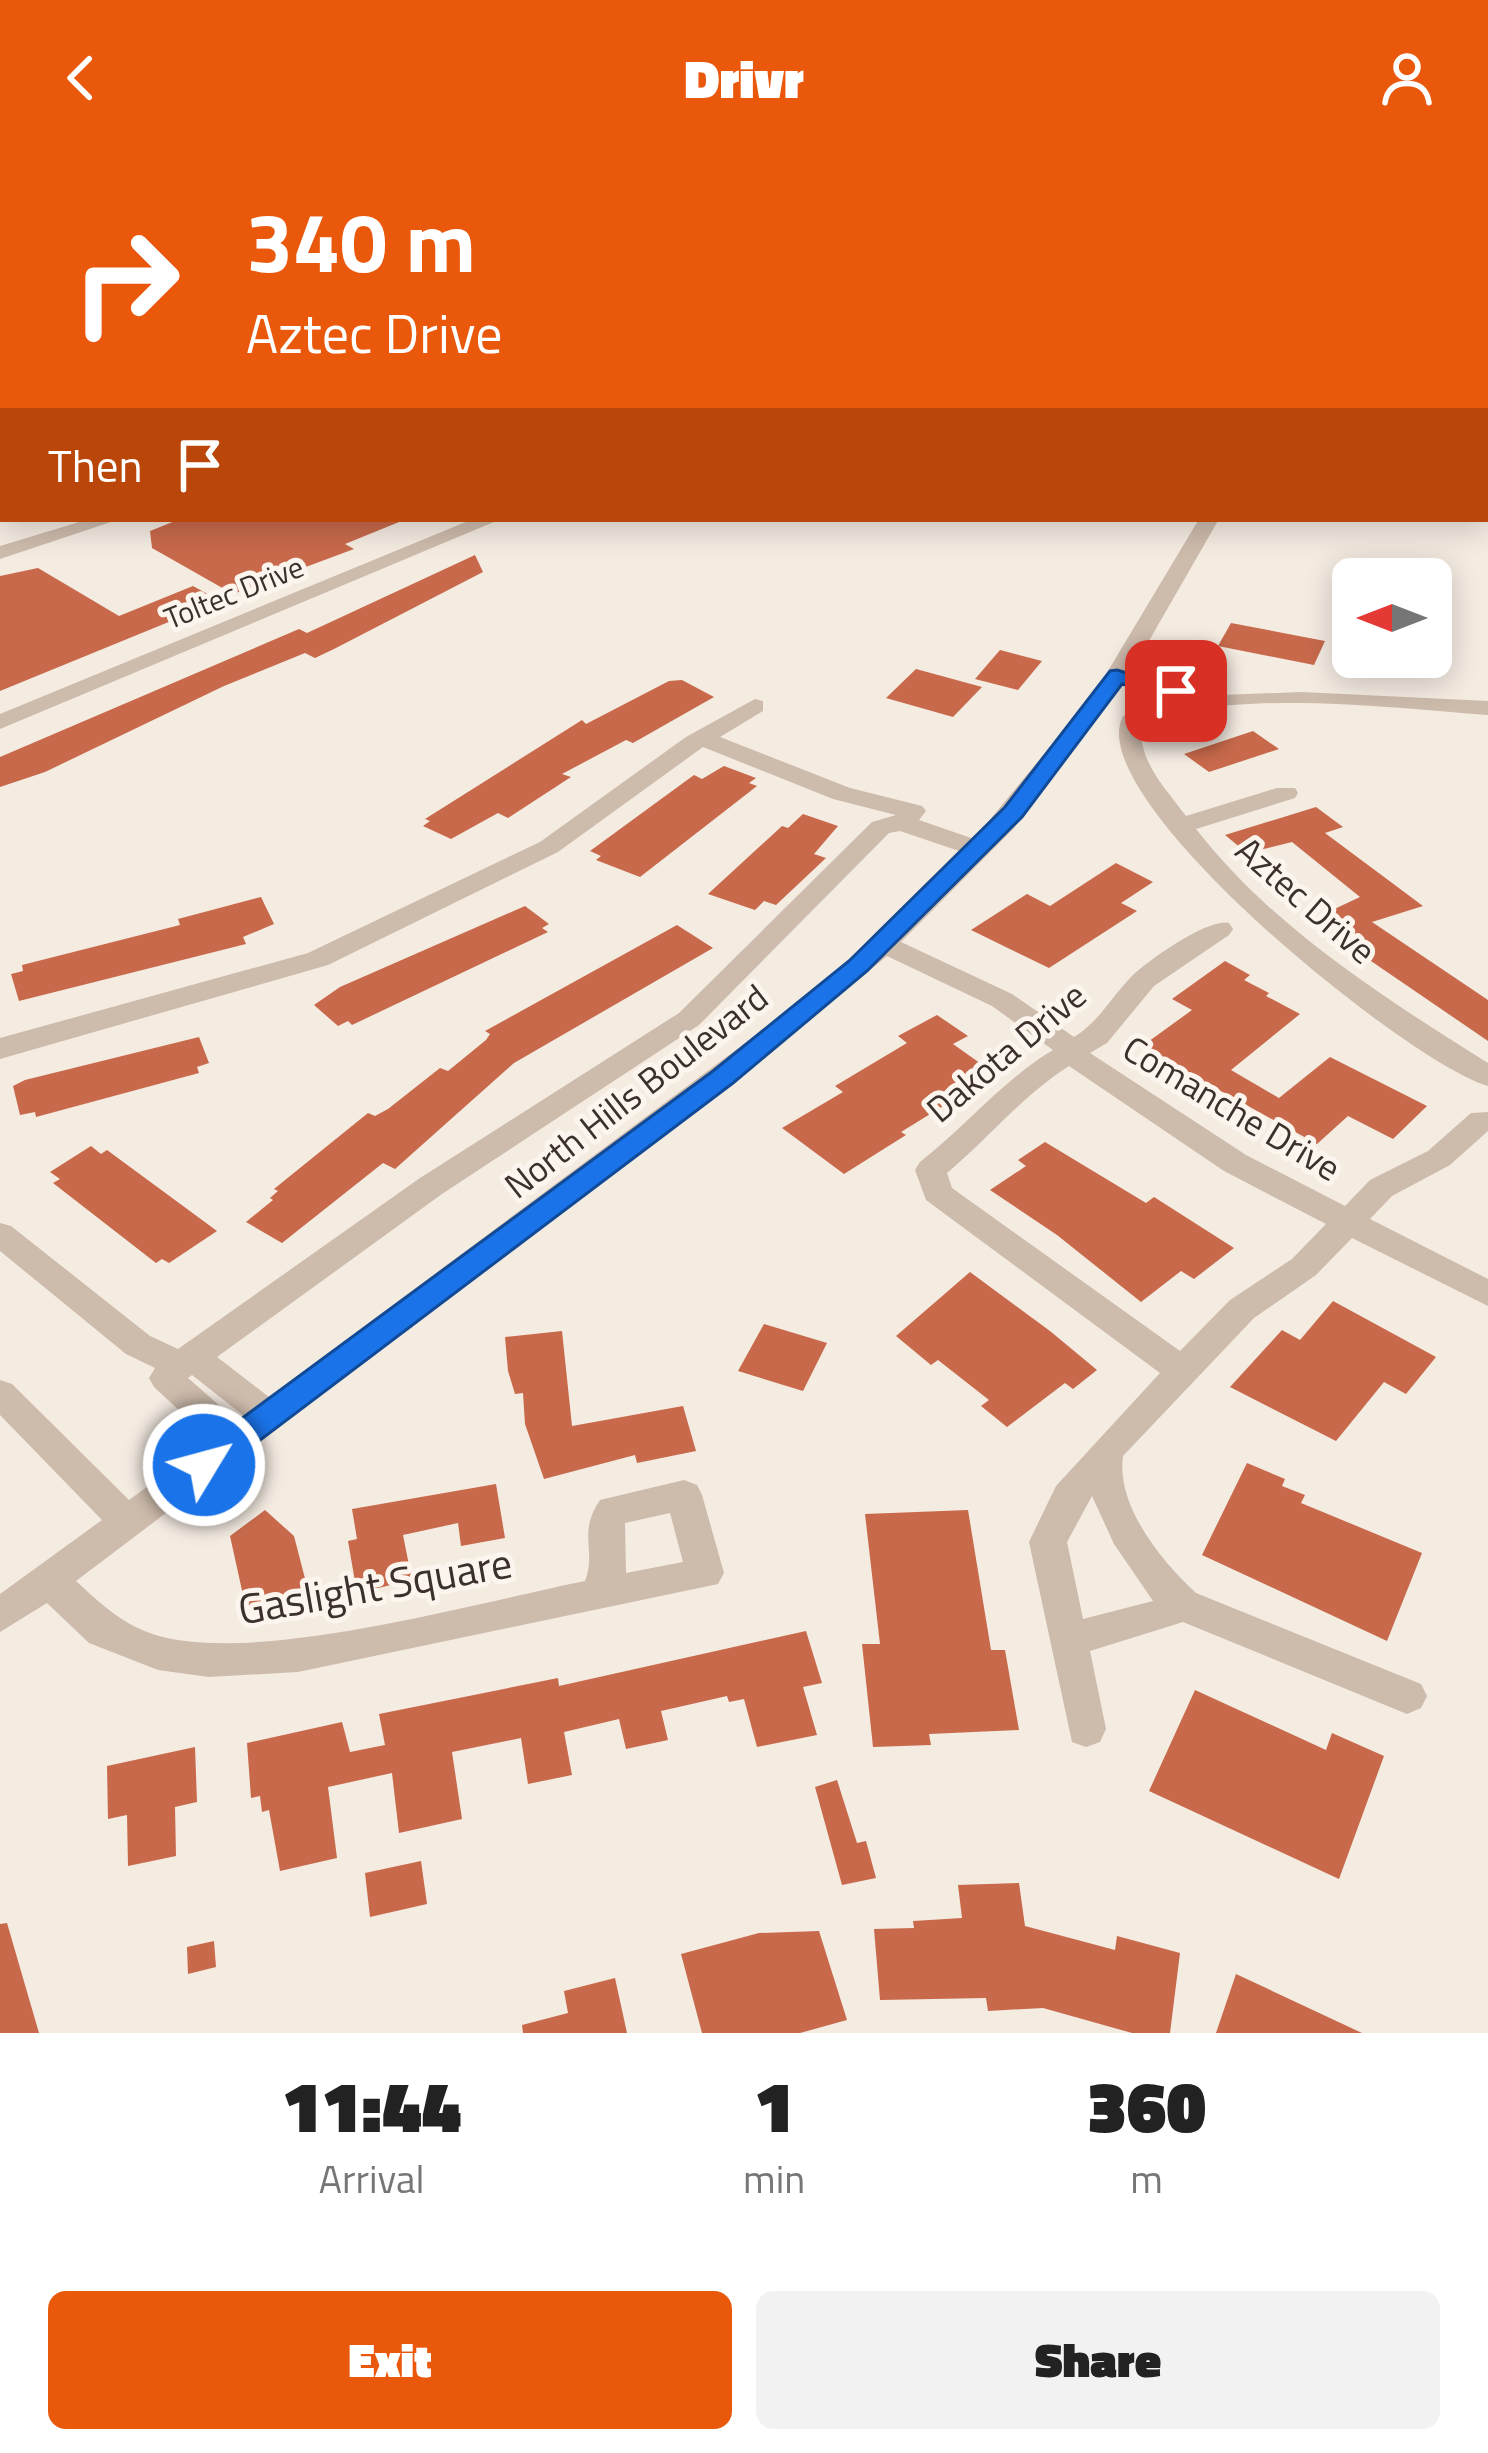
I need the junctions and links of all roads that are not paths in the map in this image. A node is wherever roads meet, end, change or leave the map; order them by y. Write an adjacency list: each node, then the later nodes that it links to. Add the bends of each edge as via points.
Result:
1 (100, 522): 4 (street)
2 (484, 522): 9 (street, Toltec Drive)
3 (1207, 522): 5 (street, North Hills Boulevard)
4 (0, 553)
5 (1117, 676): 6 (street, Aztec Drive, via 1164,686); 14 (street, North Hills Boulevard)
6 (1188, 703): 8 (street, Aztec Drive); 13 (street, Aztec Drive, via 1138,715 1127,735)
7 (755, 706): 10 (street)
8 (1488, 708)
9 (0, 722)
10 (701, 738): 12 (street); 17 (street, via 549,847 318,958)
11 (1286, 793): 13 (street)
12 (907, 817): 14 (street); 24 (street, via 881,827 689,1019 431,1186)
13 (1179, 826): 19 (street, Aztec Drive, via 1222,881 1339,980)
14 (985, 842): 16 (street, North Hills Boulevard)
15 (1219, 929): 18 (street, Dakota Drive, via 1144,980 1096,1036)
16 (882, 943): 18 (street, Comanche Drive, via 1002,1000); 27 (street, North Hills Boulevard, via 723,1077)
17 (0, 1050)
18 (1071, 1051): 21 (street, Comanche Drive, via 1163,1121); 25 (street, Dakota Drive, via 1025,1080 986,1125 938,1160 931,1180 952,1207)
19 (1488, 1076)
20 (1482, 1120): 21 (street, via 1439,1158 1382,1188)
21 (1348, 1222): 23 (street, Comanche Drive); 25 (street)
22 (0, 1234): 24 (street, via 138,1345)
23 (1488, 1294)
24 (179, 1366): 27 (street); 28 (street)
25 (1180, 1369): 29 (street)
26 (0, 1393): 30 (street)
27 (269, 1415): 28 (street, North Hills Boulevard)
28 (236, 1441): 30 (street, North Hills Boulevard)
29 (1100, 1465): 33 (street, via 1109,1499 1165,1592); 35 (street, via 1070,1496 1048,1542)
30 (127, 1522): 31 (street, North Hills Boulevard)
31 (49, 1580): 32 (street, Gaslight Square, via 103,1631 158,1653 209,1660 298,1655); 34 (street, North Hills Boulevard)
32 (598, 1595)
33 (1182, 1605): 35 (street); 36 (street)
34 (0, 1616)
35 (1067, 1640): 37 (street)
36 (1407, 1696)
37 (1087, 1729)

